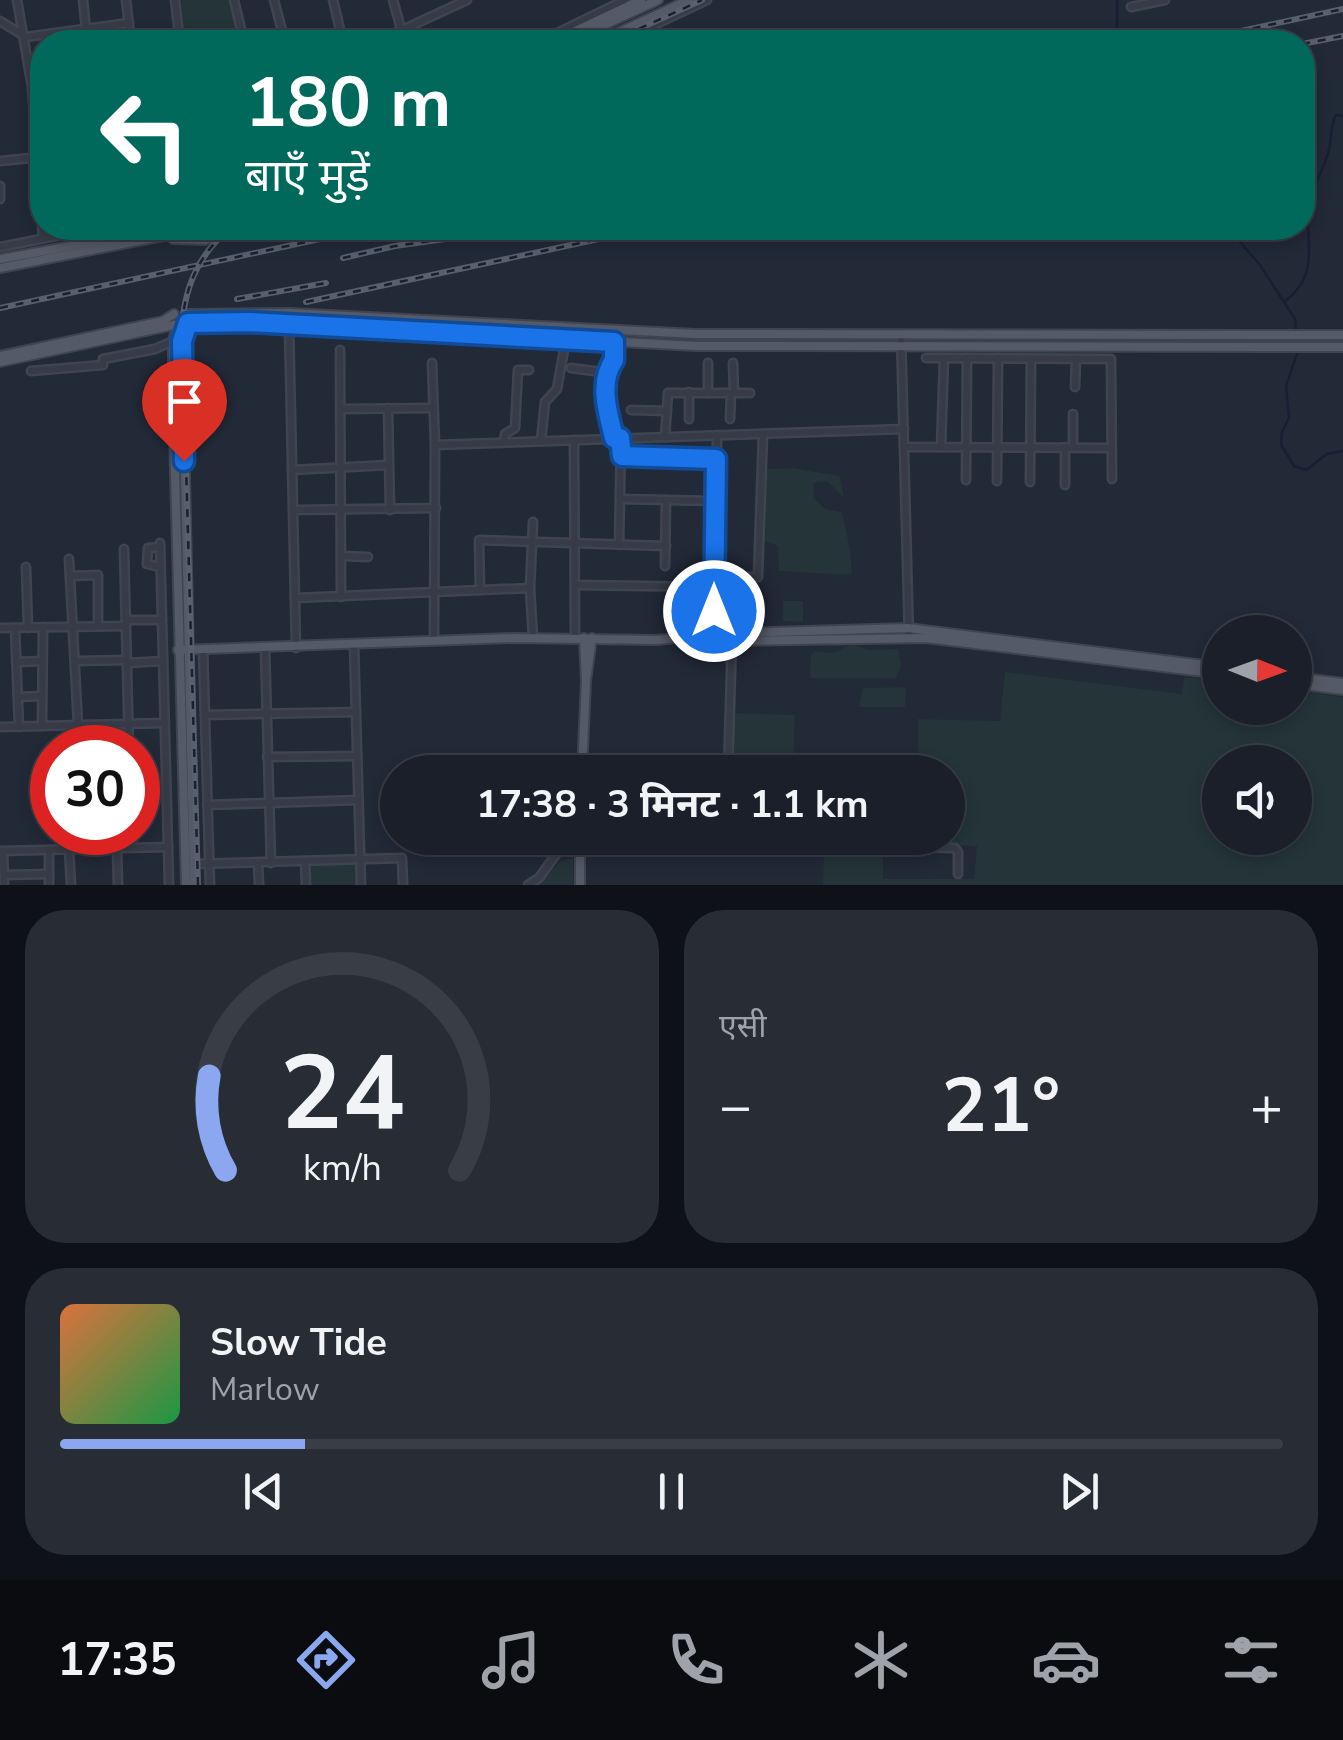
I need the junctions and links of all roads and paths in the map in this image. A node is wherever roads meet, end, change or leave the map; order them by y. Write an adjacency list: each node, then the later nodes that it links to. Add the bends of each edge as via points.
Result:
1 (18, 0): 37 (street)
2 (83, 0): 21 (street)
3 (126, 0): 20 (street)
4 (175, 0): 24 (street)
5 (234, 0): 25 (street)
6 (274, 0): 26 (street)
7 (334, 0): 27 (street)
8 (393, 0): 28 (street)
9 (467, 0): 29 (street)
10 (625, 0): 17 (street)
11 (641, 0): 31 (main road)
12 (658, 0): 32 (main road)
13 (679, 0): 33 (main road)
14 (689, 0): 34 (main road)
15 (707, 0): 35 (street)
16 (1160, 0): 18 (street)
17 (616, 2): 30 (street)
18 (1131, 7)
19 (0, 21): 37 (street)
20 (129, 23): 21 (street); 23 (street)
21 (86, 29): 22 (street)
22 (78, 30)
23 (130, 30)
24 (179, 30)
25 (241, 30)
26 (283, 30)
27 (340, 30)
28 (401, 30)
29 (406, 30)
30 (562, 30)
31 (577, 30)
32 (594, 30)
33 (615, 30)
34 (624, 30)
35 (643, 30)
36 (30, 36): 37 (street)
37 (26, 37): 38 (street)
38 (30, 70)
39 (30, 158): 40 (street)
40 (0, 161)
41 (0, 186): 42 (street)
42 (0, 199)
43 (33, 240): 46 (street)
44 (115, 240): 47 (main road)
45 (146, 240): 47 (main road)
46 (0, 247)
47 (32, 258): 48 (main road); 49 (main road)
48 (0, 259)
49 (0, 268)
50 (420, 320): 51 (main road, via 290,312); 53 (main road); 54 (main road, via 679,334)
51 (182, 323): 52 (main road); 57 (main road); 66 (main road); 66 (main road, via 174,314); 160 (main road)
52 (289, 325): 53 (main road); 109 (street)
53 (419, 332): 56 (main road)
54 (901, 334): 55 (main road); 59 (street)
55 (1343, 334)
56 (566, 339): 58 (main road); 95 (street, via 557,389 545,402)
57 (173, 341): 74 (street, via 102,365); 160 (main road)
58 (614, 342): 59 (main road); 75 (street)
59 (902, 346): 60 (main road); 89 (street)
60 (1343, 347)
61 (340, 350): 83 (street)
62 (926, 358): 63 (street)
63 (944, 358): 64 (street); 99 (street)
64 (967, 358): 65 (street); 100 (street)
65 (998, 358): 67 (street); 101 (street)
66 (0, 359)
67 (1030, 359): 68 (street); 102 (street)
68 (1076, 360): 76 (street); 104 (street, via 1110,360)
69 (733, 362): 79 (street)
70 (432, 363): 82 (street)
71 (708, 363): 78 (street)
72 (571, 368): 75 (street)
73 (529, 370): 96 (street, via 518,370 515,428)
74 (31, 371)
75 (609, 373): 93 (street, via 606,406)
76 (1075, 387)
77 (689, 392): 78 (street); 85 (street, via 668,393); 87 (street)
78 (708, 392): 79 (street)
79 (732, 393): 80 (street); 88 (street)
80 (750, 393)
81 (388, 408): 82 (street); 83 (street); 107 (street)
82 (433, 408): 97 (street)
83 (341, 410): 108 (street)
84 (631, 410): 85 (street)
85 (667, 411): 92 (street)
86 (1073, 414): 103 (street)
87 (689, 420)
88 (730, 420)
89 (904, 429): 90 (street); 98 (street)
90 (763, 434): 91 (street); 135 (street, via 758,578)
91 (717, 435): 92 (street); 106 (street)
92 (665, 437): 93 (street)
93 (618, 438): 94 (street); 105 (street)
94 (574, 440): 95 (street); 124 (street)
95 (541, 441): 96 (street)
96 (504, 442): 97 (street)
97 (435, 445): 121 (street)
98 (904, 447): 99 (street); 151 (street)
99 (942, 447): 100 (street)
100 (966, 447): 101 (street); 111 (street)
101 (998, 447): 102 (street); 112 (street)
102 (1030, 447): 103 (street); 113 (street)
103 (1069, 448): 104 (street); 114 (street)
104 (1111, 448): 110 (street)
105 (622, 456): 106 (street); 115 (street)
106 (716, 459): 117 (street)
107 (388, 466): 108 (street); 120 (street)
108 (342, 468): 109 (street); 118 (street)
109 (292, 470): 119 (street)
110 (1112, 479)
111 (966, 480)
112 (997, 480)
113 (1030, 482)
114 (1065, 485)
115 (620, 499): 116 (street); 125 (street)
116 (666, 500): 117 (street); 126 (street)
117 (715, 501): 135 (street)
118 (342, 509): 119 (street); 120 (street); 128 (street)
119 (294, 510): 142 (street)
120 (390, 510): 121 (street)
121 (435, 512): 140 (street)
122 (533, 522): 123 (street)
123 (532, 542): 124 (street); 138 (street); 139 (street, via 479,540)
124 (576, 543): 125 (street); 136 (street)
125 (619, 545): 126 (street)
126 (666, 546): 131 (street)
127 (124, 549): 144 (street)
128 (342, 556): 129 (street); 141 (street)
129 (368, 556)
130 (69, 560): 134 (street)
131 (665, 566)
132 (26, 567): 150 (street)
133 (160, 567): 133 (street, via 160,545 148,548 147,564); 143 (street)
134 (70, 576): 145 (street, via 98,575); 147 (street)
135 (714, 576): 137 (street)
136 (576, 585): 137 (street); 155 (street)
137 (714, 587): 152 (street)
138 (530, 588): 139 (street); 154 (street)
139 (480, 590): 140 (street)
140 (435, 594): 141 (street); 156 (street)
141 (341, 596): 142 (street)
142 (295, 598): 159 (street)
143 (162, 620): 144 (street); 162 (street)
144 (126, 623): 145 (street); 166 (street)
145 (98, 626): 147 (street)
146 (42, 627): 147 (street); 150 (street); 165 (street)
147 (73, 627): 163 (street)
148 (0, 628): 149 (street)
149 (15, 628): 150 (street); 164 (street)
150 (28, 628)
151 (909, 633): 153 (main road); 167 (main road)
152 (716, 636): 153 (main road); 155 (main road)
153 (732, 637): 183 (street)
154 (533, 638): 155 (main road); 156 (main road)
155 (584, 638): 182 (main road)
156 (434, 642): 157 (main road)
157 (354, 645): 159 (main road); 172 (street)
158 (265, 648): 159 (main road); 161 (main road); 173 (street)
159 (296, 648)
160 (183, 650): 161 (main road); 162 (street); 203 (main road); 213 (main road)
161 (203, 650): 174 (street)
162 (163, 656): 166 (street); 175 (street)
163 (75, 661): 166 (street); 178 (street)
164 (16, 662): 165 (street); 171 (street)
165 (42, 662): 170 (street)
166 (127, 662): 176 (street)
167 (1202, 669)
168 (1312, 682): 169 (main road)
169 (1343, 686)
170 (42, 696): 171 (street); 177 (street)
171 (18, 697): 179 (street)
172 (356, 712): 173 (street); 184 (street)
173 (266, 713): 174 (street); 185 (street)
174 (205, 716): 188 (street)
175 (165, 723): 176 (street); 190 (street)
176 (128, 724): 178 (street)
177 (42, 725)
178 (78, 725)
179 (19, 726): 180 (street); 181 (street)
180 (30, 726)
181 (0, 727)
182 (583, 755)
183 (729, 755)
184 (357, 756): 185 (street); 186 (street)
185 (267, 757): 187 (street)
186 (358, 800): 187 (street); 199 (street)
187 (268, 802): 188 (street); 202 (street)
188 (207, 805): 204 (street)
189 (160, 847): 190 (street)
190 (168, 847): 212 (street)
191 (1, 850): 192 (street); 207 (street)
192 (30, 850)
193 (49, 855): 205 (street)
194 (69, 855): 210 (street)
195 (116, 855): 211 (street)
196 (555, 855): 220 (street)
197 (580, 855): 221 (main road)
198 (958, 855): 206 (street)
199 (360, 860): 200 (street); 218 (street); 219 (street, via 402,858)
200 (305, 862): 202 (street); 217 (street)
201 (258, 863): 202 (street); 204 (street); 216 (street)
202 (271, 863)
203 (194, 864): 204 (street); 214 (main road)
204 (209, 864): 215 (street)
205 (49, 874): 207 (street); 209 (street)
206 (958, 874)
207 (4, 875): 208 (street)
208 (4, 885)
209 (50, 885)
210 (70, 885)
211 (118, 885)
212 (169, 885)
213 (186, 885)
214 (194, 885)
215 (210, 885)
216 (259, 885)
217 (306, 885)
218 (361, 885)
219 (403, 885)
220 (528, 885)
221 (580, 885)

